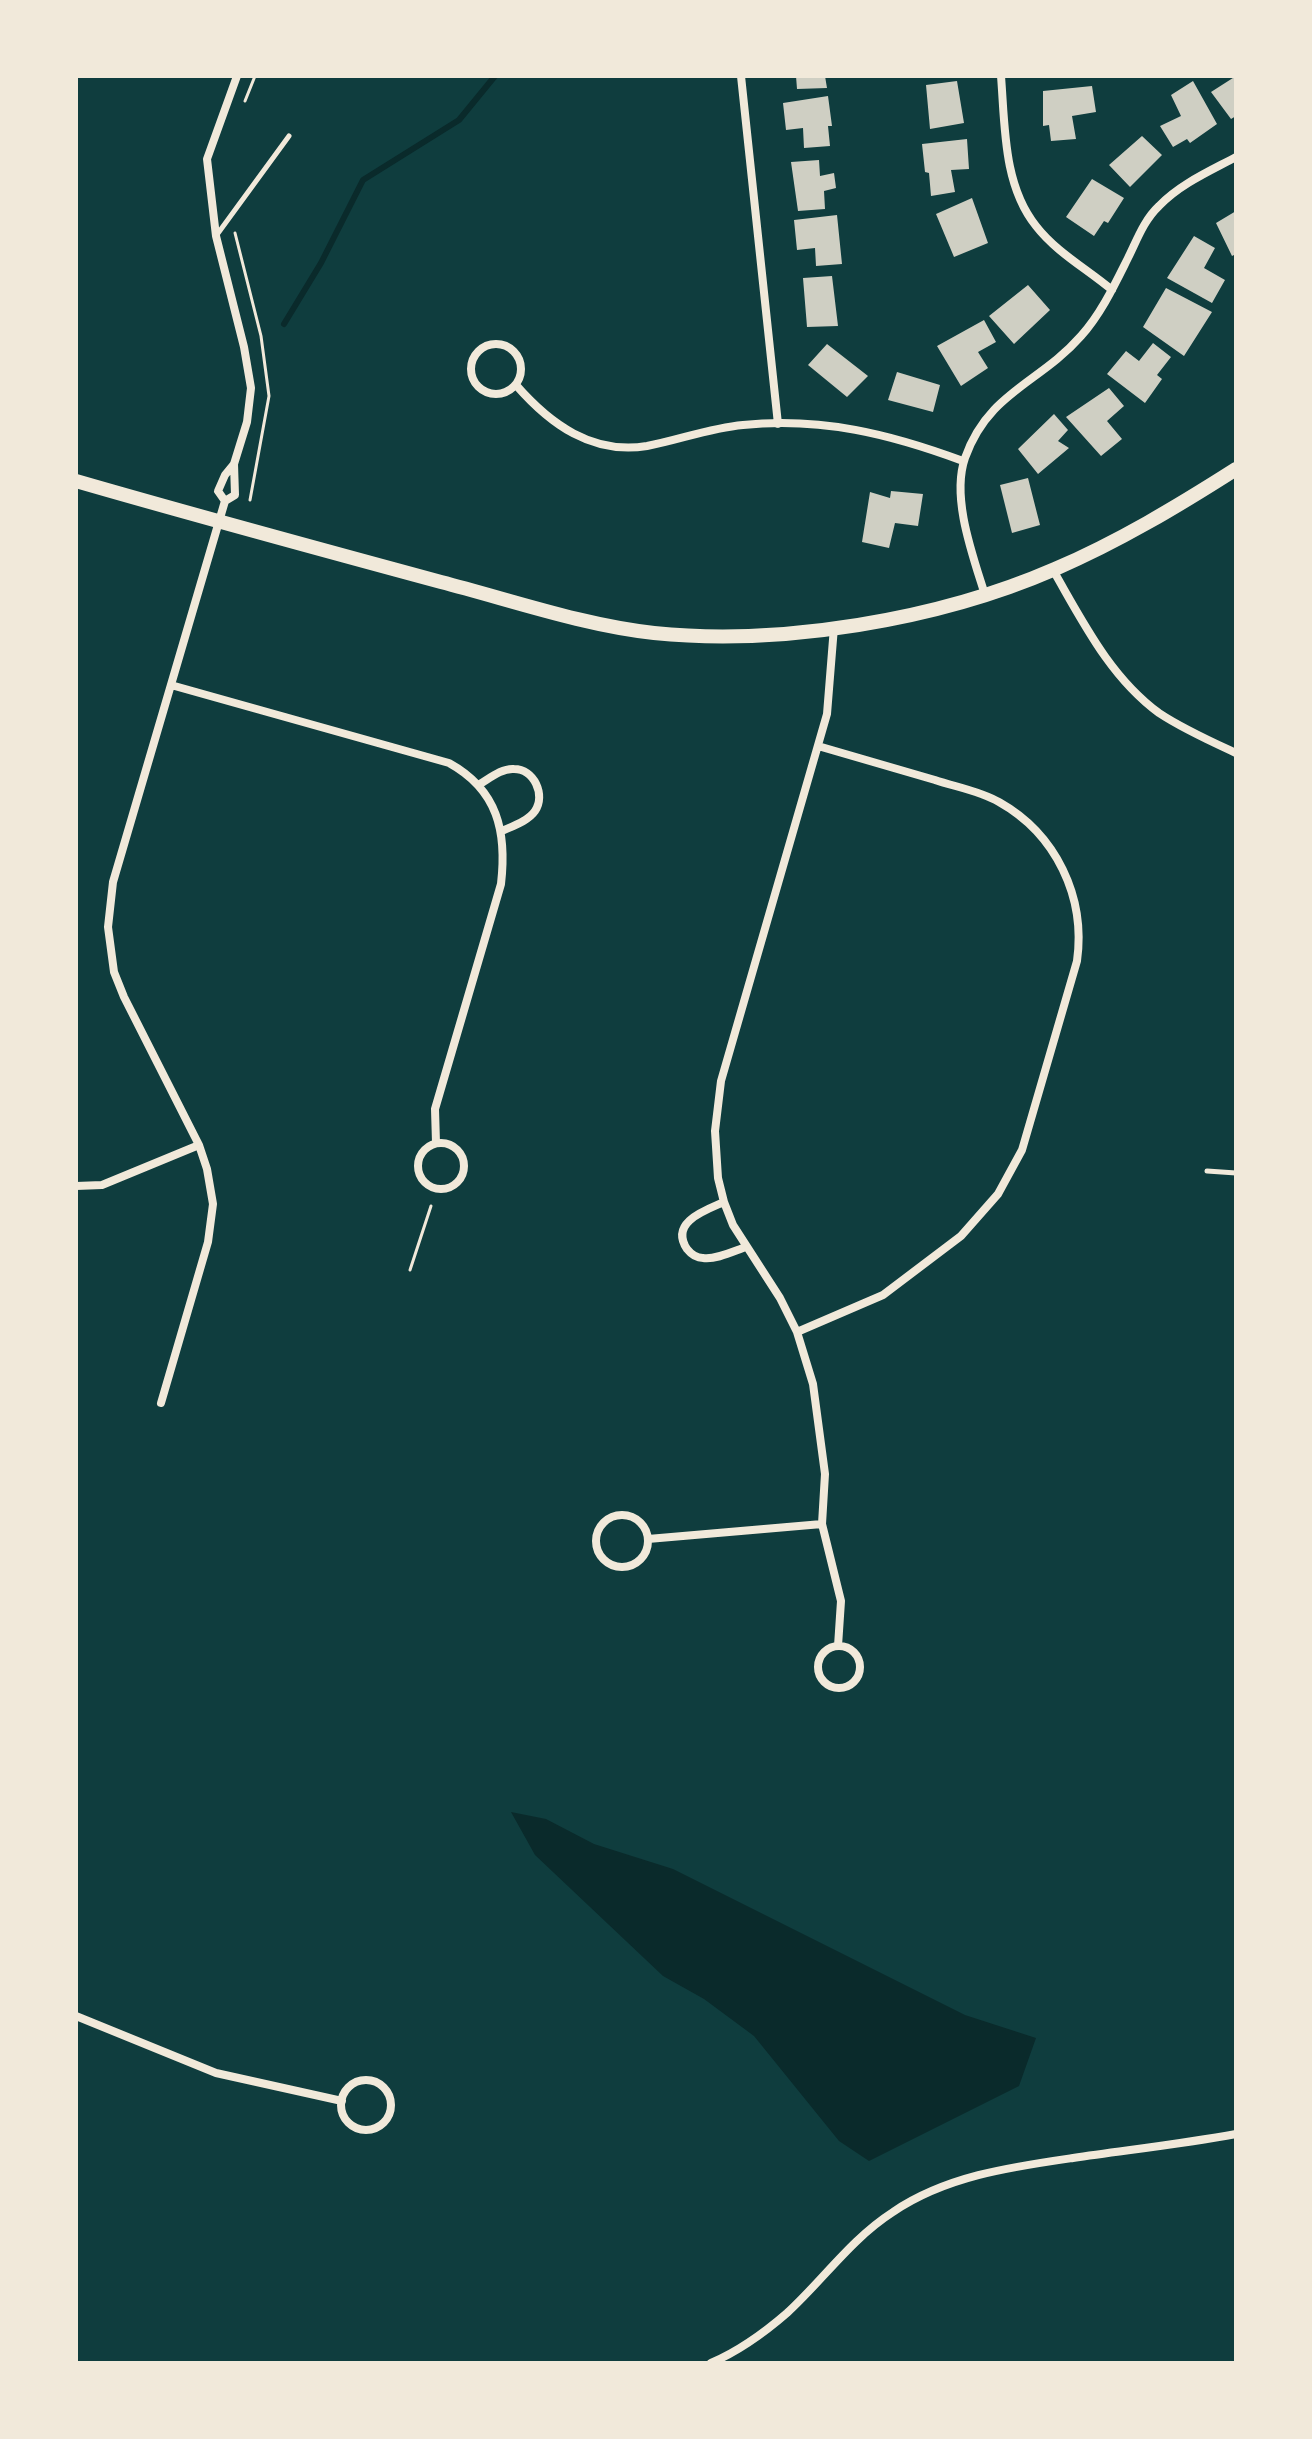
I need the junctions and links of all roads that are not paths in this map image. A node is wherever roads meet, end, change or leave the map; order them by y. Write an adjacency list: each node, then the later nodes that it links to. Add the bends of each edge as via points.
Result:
1 (237, 76): 6 (street, via 207,159)
2 (741, 76): 9 (street)
3 (1001, 76): 7 (street, via 1006,146 1024,209 1058,248)
4 (289, 136): 6 (lane)
5 (1236, 157): 7 (street, via 1186,184 1156,209)
6 (216, 236): 11 (street, via 251,388)
7 (1112, 290): 10 (street, via 1082,335 995,408)
8 (516, 385): 8 (street, via 521,368 515,352 500,344 476,353 470,368 480,389 502,394); 9 (street, via 538,410 578,438 603,445 646,446 743,425)
9 (778, 424): 10 (street, via 859,429)
10 (963, 461): 17 (street, via 964,527)
11 (234, 464): 14 (street, via 235,495); 14 (street, via 218,491)
12 (1236, 469): 16 (main road, via 1146,524)
13 (76, 481): 15 (main road)
14 (225, 501): 15 (street)
15 (219, 522): 18 (main road, via 622,628 716,635); 19 (street)
16 (1053, 570): 17 (main road); 21 (street, via 1090,636 1133,692 1161,714)
17 (985, 595): 18 (main road)
18 (834, 627): 20 (street, via 827,714)
19 (171, 685): 22 (street, via 449,763); 25 (street, via 113,882 108,927 112,963 124,997)
20 (818, 746): 29 (street, via 721,1081 715,1131); 31 (street, via 980,794 1014,811 1049,845 1064,869 1080,937 1022,1150 998,1194 961,1236 883,1295)
21 (1236, 753)
22 (480, 784): 23 (street); 23 (street, via 512,768 522,770 537,786 535,811)
23 (502, 831): 24 (street, via 501,884 435,1109)
24 (436, 1143): 24 (street, via 422,1152 418,1167 425,1182 447,1188 463,1174 464,1160 456,1148)
25 (199, 1145): 28 (street, via 102,1185); 32 (street, via 211,1185 212,1226)
26 (1207, 1171): 27 (lane)
27 (1236, 1173)
28 (76, 1186)
29 (724, 1202): 30 (street); 30 (street, via 689,1220 683,1231 685,1247 703,1258)
30 (746, 1247): 31 (street)
31 (797, 1332): 33 (street, via 819,1415 825,1474)
32 (161, 1403)
33 (822, 1524): 34 (street); 35 (street, via 841,1601)
34 (648, 1539): 34 (street, via 636,1518 620,1515 605,1521 596,1543 604,1559 620,1567 644,1556)
35 (838, 1646): 35 (street, via 821,1655 817,1667 821,1679 837,1689 856,1681 860,1668 856,1655)
36 (76, 2016): 37 (street, via 216,2073)
37 (342, 2101): 37 (street, via 345,2117 357,2128 373,2129 390,2112 386,2089 372,2081 356,2082)
38 (1236, 2134): 39 (street, via 999,2168 924,2195 871,2227 789,2312)
39 (711, 2363)

